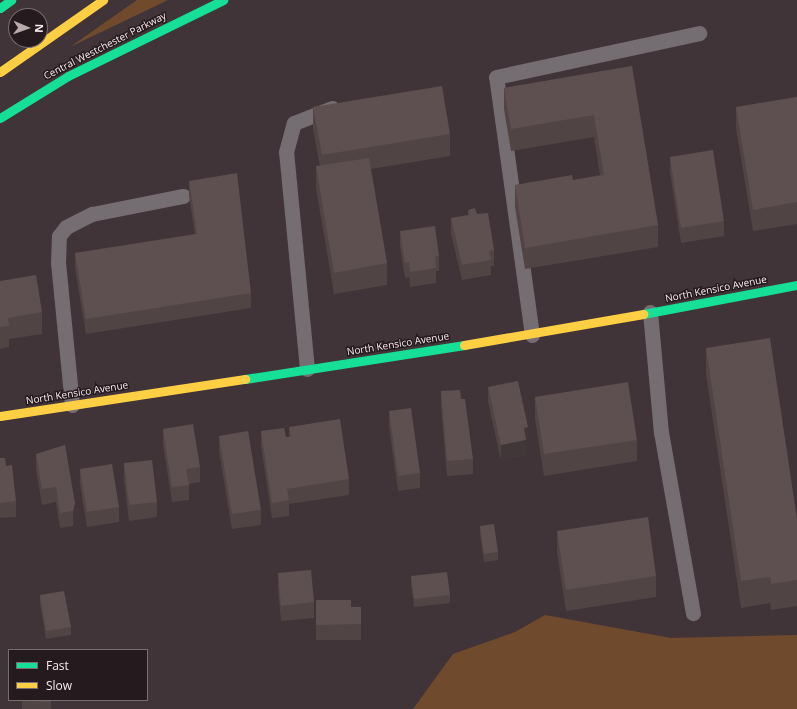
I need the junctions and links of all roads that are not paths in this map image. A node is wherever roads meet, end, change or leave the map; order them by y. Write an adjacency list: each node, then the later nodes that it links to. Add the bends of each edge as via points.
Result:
1 (11, 0): 4 (main road)
2 (104, 0): 6 (main road)
3 (223, 0): 8 (main road, Central Westchester Parkway, via 68,76)
4 (0, 8)
5 (699, 33): 12 (lane, via 496,77)
6 (0, 72)
7 (345, 105): 13 (lane, via 294,123 286,152)
8 (0, 118)
9 (183, 196): 14 (lane, via 92,214 66,227 59,236 58,263)
10 (797, 285): 11 (main road, North Kensico Avenue)
11 (650, 312): 12 (main road, North Kensico Avenue); 16 (lane, via 661,432)
12 (532, 334): 13 (main road, North Kensico Avenue)
13 (307, 369): 14 (main road, North Kensico Avenue)
14 (72, 405): 15 (main road, North Kensico Avenue)
15 (0, 416)
16 (693, 613)

